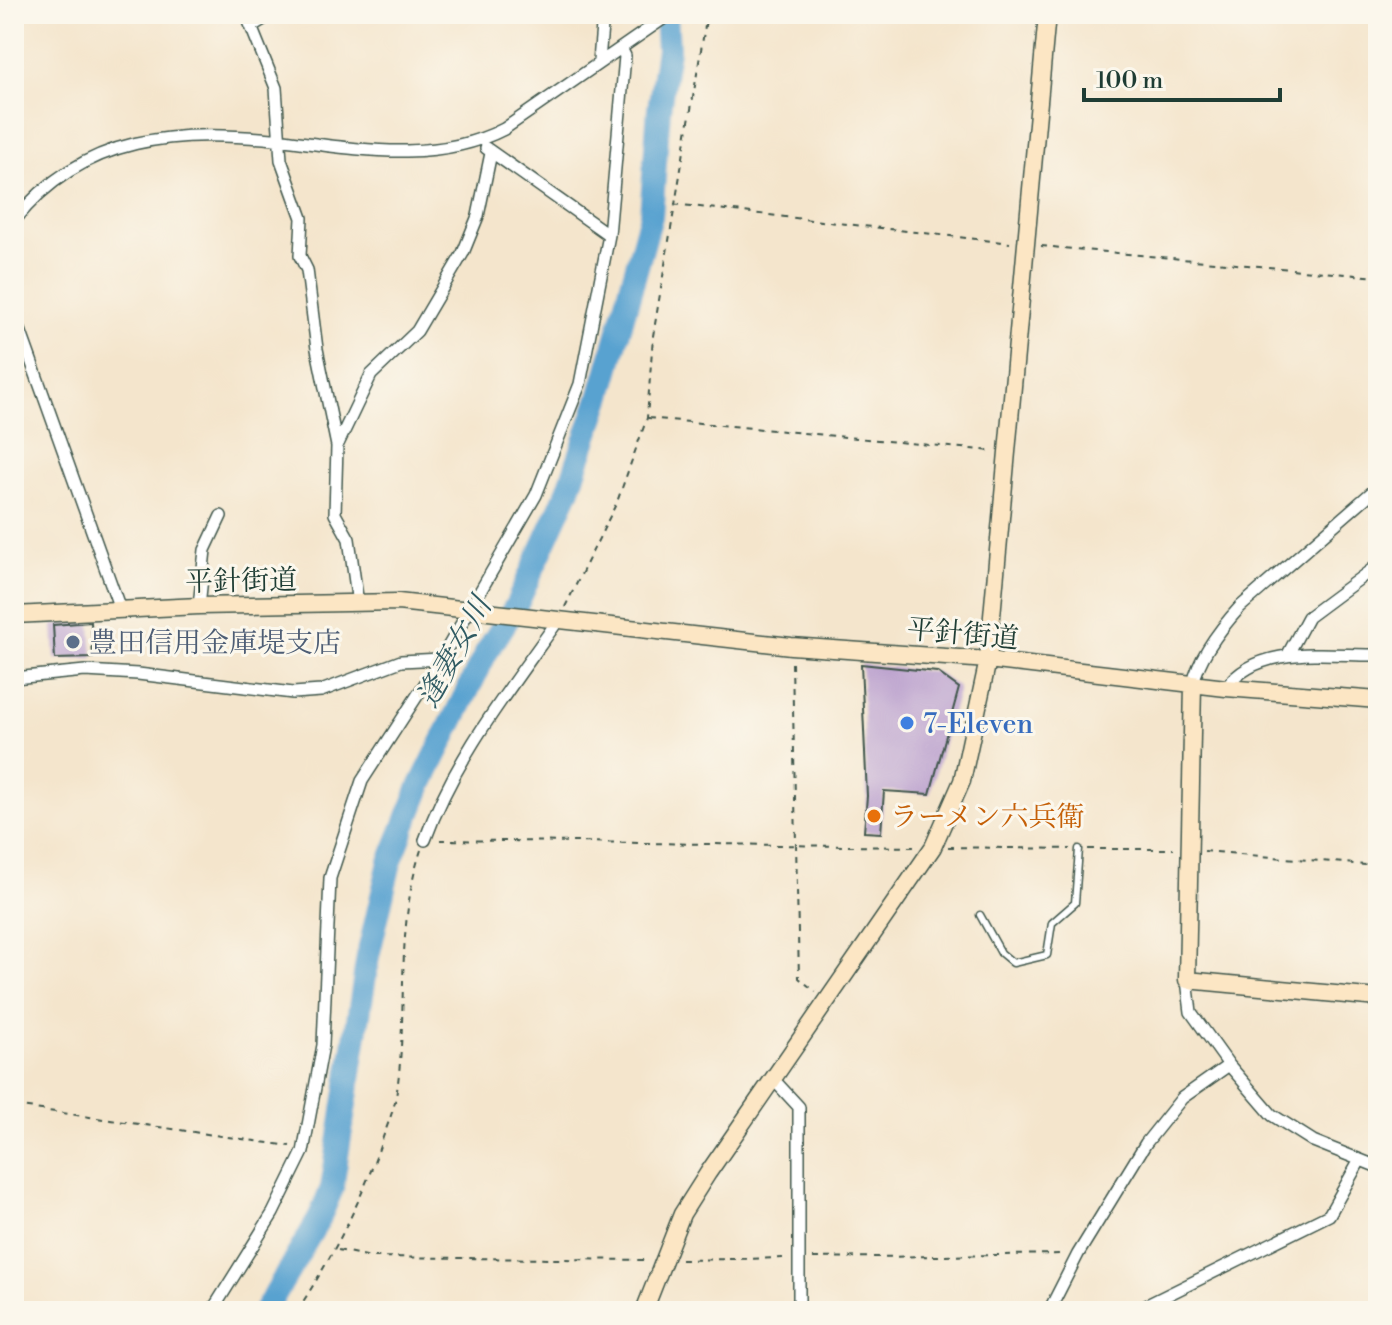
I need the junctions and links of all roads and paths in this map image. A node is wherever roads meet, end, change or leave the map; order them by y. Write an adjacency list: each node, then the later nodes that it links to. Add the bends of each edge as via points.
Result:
1 (246, 14): 7 (street)
2 (272, 14): 7 (street)
3 (603, 14): 9 (street)
4 (670, 14): 8 (street)
5 (707, 14): 13 (path)
6 (1047, 14): 16 (street)
7 (252, 26): 10 (street, via 276,88)
8 (621, 48): 9 (street); 15 (street, via 622,113)
9 (599, 61): 11 (street)
10 (281, 140): 11 (street, via 364,151 429,150); 14 (street, via 180,137 105,150 70,168); 20 (street, via 281,160 302,218 300,256 307,270)
11 (479, 142): 12 (street)
12 (491, 153): 15 (street); 20 (street, via 478,216 463,253 417,331 371,375)
13 (674, 204): 16 (path); 19 (path, via 653,336)
14 (14, 221)
15 (609, 235): 28 (street, via 580,384 536,495)
16 (1025, 245): 17 (path); 21 (street)
17 (1378, 277)
18 (14, 313): 27 (street)
19 (647, 418): 21 (path); 30 (path, via 617,502)
20 (337, 446): 25 (street, via 335,514 349,539)
21 (1005, 452): 35 (street)
22 (1378, 487): 37 (street, via 1240,607 1196,670)
23 (221, 516): 26 (street, via 205,550)
24 (1378, 565): 33 (street, via 1308,617)
25 (358, 604): 26 (street, 平針街道); 28 (street, 平針街道, via 398,602)
26 (199, 606): 27 (street, 平針街道)
27 (120, 609): 29 (street, 平針街道)
28 (468, 612): 30 (street, 平針街道); 34 (street)
29 (14, 615)
30 (551, 619): 31 (street, 平針街道); 40 (street, via 461,759)
31 (791, 646): 35 (street, 平針街道); 41 (path)
32 (1378, 655): 33 (street)
33 (1287, 656): 38 (street, via 1243,669)
34 (441, 659): 36 (street, via 401,661 321,691 293,693 85,671); 53 (street, via 362,781 330,878 323,1045)
35 (988, 660): 37 (street, 平針街道); 42 (street, via 962,781)
36 (14, 678)
37 (1193, 684): 38 (street, 平針街道); 44 (street)
38 (1226, 688): 39 (street, 平針街道)
39 (1378, 700)
40 (425, 840): 41 (path); 56 (path, via 410,882 402,946 395,1100 365,1192)
41 (798, 845): 42 (path); 49 (path, via 799,978)
42 (933, 847): 43 (path); 49 (street)
43 (1079, 849): 44 (path); 46 (lane, via 1075,903 1052,923 1047,955 1013,963 1001,953)
44 (1188, 849): 45 (path); 47 (street)
45 (1378, 866)
46 (980, 915)
47 (1187, 980): 48 (street); 50 (street, via 1188,1006)
48 (1378, 998)
49 (827, 1001): 51 (street)
50 (1229, 1065): 54 (street, via 1288,1128); 57 (street, via 1182,1098 1146,1143)
51 (774, 1080): 58 (street, via 799,1107); 59 (street, via 682,1214)
52 (14, 1106): 53 (path, via 285,1144)
53 (303, 1152): 61 (street, via 273,1213)
54 (1360, 1160): 55 (street); 60 (street, via 1329,1215)
55 (1378, 1167)
56 (336, 1250): 59 (path, via 371,1257); 62 (path)
57 (1078, 1254): 58 (path); 65 (street)
58 (799, 1258): 59 (path); 64 (street)
59 (662, 1260): 63 (street)
60 (1148, 1309): 66 (street)
61 (212, 1311)
62 (297, 1311)
63 (644, 1311)
64 (799, 1311)
65 (1049, 1311)
66 (1135, 1311)

